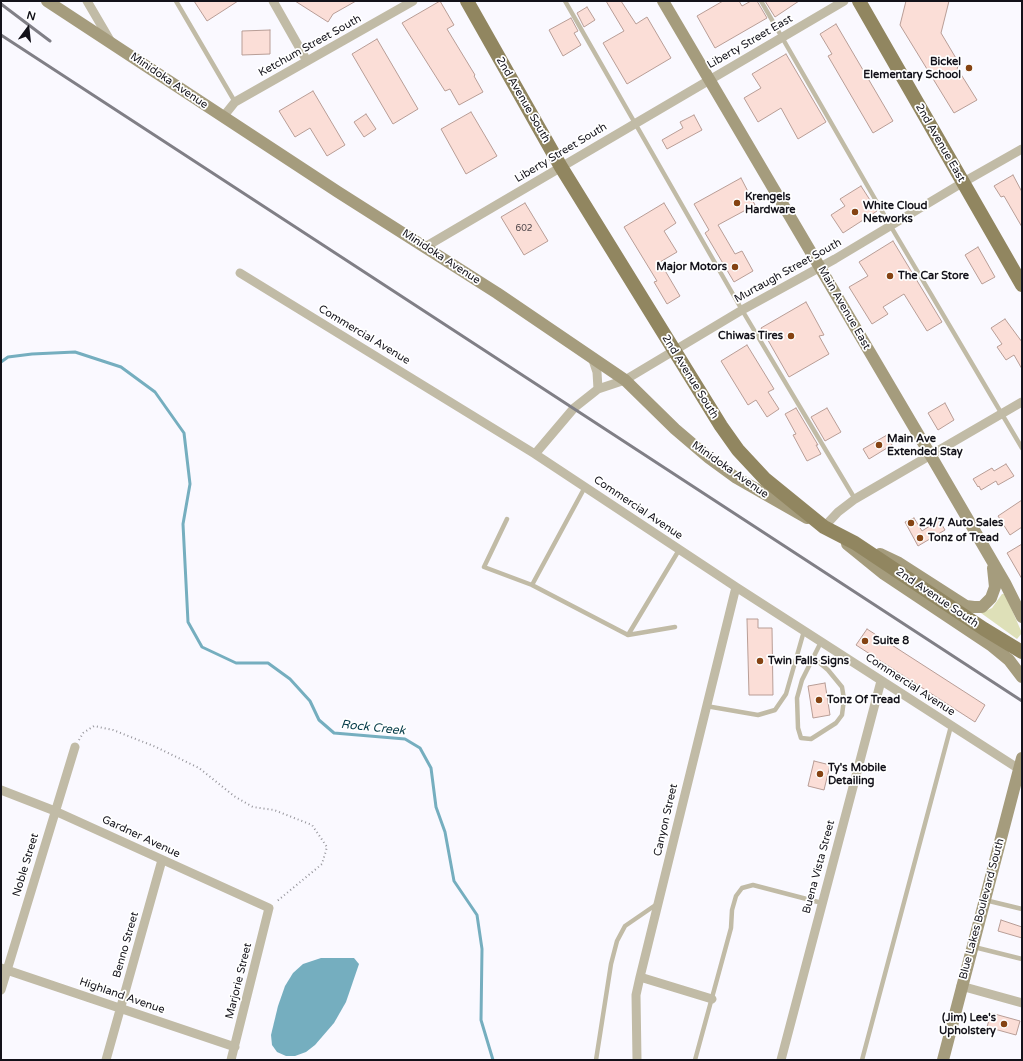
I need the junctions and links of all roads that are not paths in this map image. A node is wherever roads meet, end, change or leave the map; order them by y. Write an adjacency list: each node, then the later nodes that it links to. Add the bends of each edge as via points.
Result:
1 (47, 1): 13 (street, Minidoka Avenue)
2 (87, 1): 13 (street)
3 (176, 1): 16 (lane)
4 (273, 1): 14 (street)
5 (413, 1): 14 (street, Ketchum Street South)
6 (467, 1): 20 (main road, 2nd Avenue South)
7 (565, 1): 18 (lane)
8 (663, 1): 15 (street, Main Avenue East)
9 (761, 1): 12 (lane)
10 (844, 1): 12 (street, Liberty Street East)
11 (860, 1): 21 (main road, 2nd Avenue East)
12 (782, 37): 15 (street, Liberty Street East); 22 (lane)
13 (112, 43): 17 (street, Minidoka Avenue)
14 (307, 61): 16 (street, Ketchum Street South)
15 (709, 80): 18 (street, Liberty Street South); 24 (street, Main Avenue East)
16 (235, 102): 17 (street, Ketchum Street South)
17 (223, 117): 23 (street, Minidoka Avenue)
18 (636, 123): 20 (street, Liberty Street South); 27 (lane)
19 (1022, 149): 21 (street, Murtaugh Street South)
20 (561, 166): 23 (street, Liberty Street South); 28 (main road, 2nd Avenue South)
21 (962, 182): 22 (street, Murtaugh Street South); 26 (main road, 2nd Avenue East)
22 (890, 225): 24 (street, Murtaugh Street South); 33 (lane)
23 (425, 247): 29 (street, Minidoka Avenue)
24 (820, 267): 27 (street, Murtaugh Street South); 36 (street, Main Avenue East)
25 (240, 273): 35 (street, Commercial Avenue)
26 (1022, 285)
27 (742, 310): 28 (street, Murtaugh Street South); 38 (lane)
28 (674, 351): 30 (street, Murtaugh Street South); 40 (main road, 2nd Avenue South, via 738,450 764,479)
29 (592, 357): 30 (street, Minidoka Avenue); 31 (street, via 597,372)
30 (625, 380): 31 (street, Murtaugh Street South); 40 (street, Minidoka Avenue, via 709,458 776,502)
31 (598, 389): 35 (street, Murtaugh Street South, via 574,408)
32 (1022, 402): 33 (street)
33 (1002, 414): 34 (lane); 36 (street)
34 (1022, 448)
35 (535, 454): 37 (street, Commercial Avenue)
36 (931, 456): 38 (street); 43 (street, Main Avenue East)
37 (585, 487): 42 (street, Commercial Avenue); 44 (lane)
38 (855, 499): 40 (street, via 838,512)
39 (507, 519): 44 (lane, via 484,567)
40 (828, 530): 41 (main road, 2nd Avenue South); 53 (street, Minidoka Avenue, via 884,574 992,646 1009,660)
41 (855, 543): 43 (street, via 899,563 966,606 974,607 985,604 994,590 995,580); 51 (main road, 2nd Avenue South)
42 (679, 550): 45 (street, Commercial Avenue); 49 (lane)
43 (990, 558): 46 (street, Main Avenue East)
44 (532, 585): 49 (lane)
45 (736, 587): 48 (street, Commercial Avenue); 55 (street, Canyon Street)
46 (1022, 617)
47 (675, 626): 49 (lane)
48 (804, 631): 50 (street, Commercial Avenue); 55 (lane, via 786,694 775,710 758,715)
49 (628, 635)
50 (821, 642): 52 (lane); 54 (street, Commercial Avenue)
51 (1022, 652)
52 (814, 658): 52 (lane, via 802,680 797,698 801,738 811,739 836,724 842,715 844,698 842,687)
53 (1022, 677)
54 (881, 681): 56 (street, Commercial Avenue); 64 (street, Buena Vista Street)
55 (706, 706): 63 (street, Canyon Street)
56 (951, 726): 58 (street, Commercial Avenue); 83 (lane)
57 (75, 747): 60 (street, Noble Street)
58 (1020, 763): 62 (street, Blue Lakes Boulevard South)
59 (1, 790): 60 (street, Gardner Avenue)
60 (55, 811): 61 (street, Gardner Avenue); 69 (street, Noble Street)
61 (162, 860): 65 (street, Gardner Avenue); 75 (street, Benno Street)
62 (984, 900): 66 (lane); 67 (street, Blue Lakes Boulevard South)
63 (659, 903): 70 (street, Canyon Street); 79 (lane, via 625,926 617,941)
64 (822, 903): 73 (lane, via 753,885 742,888 736,896 732,910 731,928); 82 (street, Buena Vista Street)
65 (269, 908): 76 (street, Marjorie Street)
66 (1022, 909)
67 (972, 946): 68 (lane); 71 (street, Blue Lakes Boulevard South)
68 (1022, 959)
69 (4, 969): 72 (street, Noble Street); 75 (street, Highland Avenue)
70 (640, 977): 73 (street); 80 (street, Canyon Street, via 636,995)
71 (961, 986): 74 (street); 84 (street, Blue Lakes Boulevard South)
72 (1, 990)
73 (712, 1000): 81 (lane)
74 (1022, 1003)
75 (120, 1008): 76 (street, Highland Avenue); 77 (street, Benno Street)
76 (234, 1047): 78 (street, Marjorie Street)
77 (106, 1060)
78 (231, 1060)
79 (596, 1060)
80 (637, 1060)
81 (695, 1060)
82 (781, 1060)
83 (862, 1060)
84 (942, 1060)

